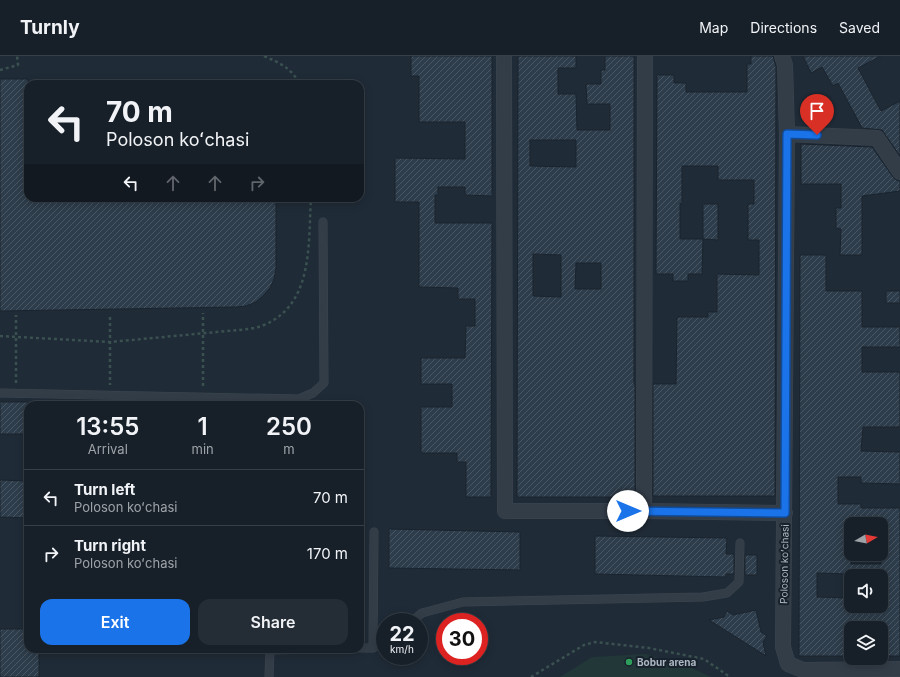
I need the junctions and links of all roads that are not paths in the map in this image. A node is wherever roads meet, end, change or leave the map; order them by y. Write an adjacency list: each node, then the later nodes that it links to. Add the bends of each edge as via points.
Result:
1 (504, 56): 8 (street, via 505,511)
2 (646, 56): 8 (street)
3 (782, 56): 4 (street, Poloson koʻchasi, via 785,65)
4 (787, 134): 5 (street, via 877,138); 9 (street, Poloson koʻchasi)
5 (900, 172)
6 (323, 222): 7 (lane, via 324,383 313,394 299,398)
7 (0, 393)
8 (644, 511): 9 (street)
9 (785, 513): 17 (street, Poloson koʻchasi, via 783,647 788,664 803,670)
10 (374, 532): 15 (lane)
11 (740, 543): 12 (lane, via 739,582 727,593 703,597 463,602)
12 (422, 613)
13 (376, 646): 15 (lane)
14 (364, 648): 15 (lane)
15 (373, 648)
16 (270, 653): 18 (lane)
17 (900, 669)
18 (269, 677)

